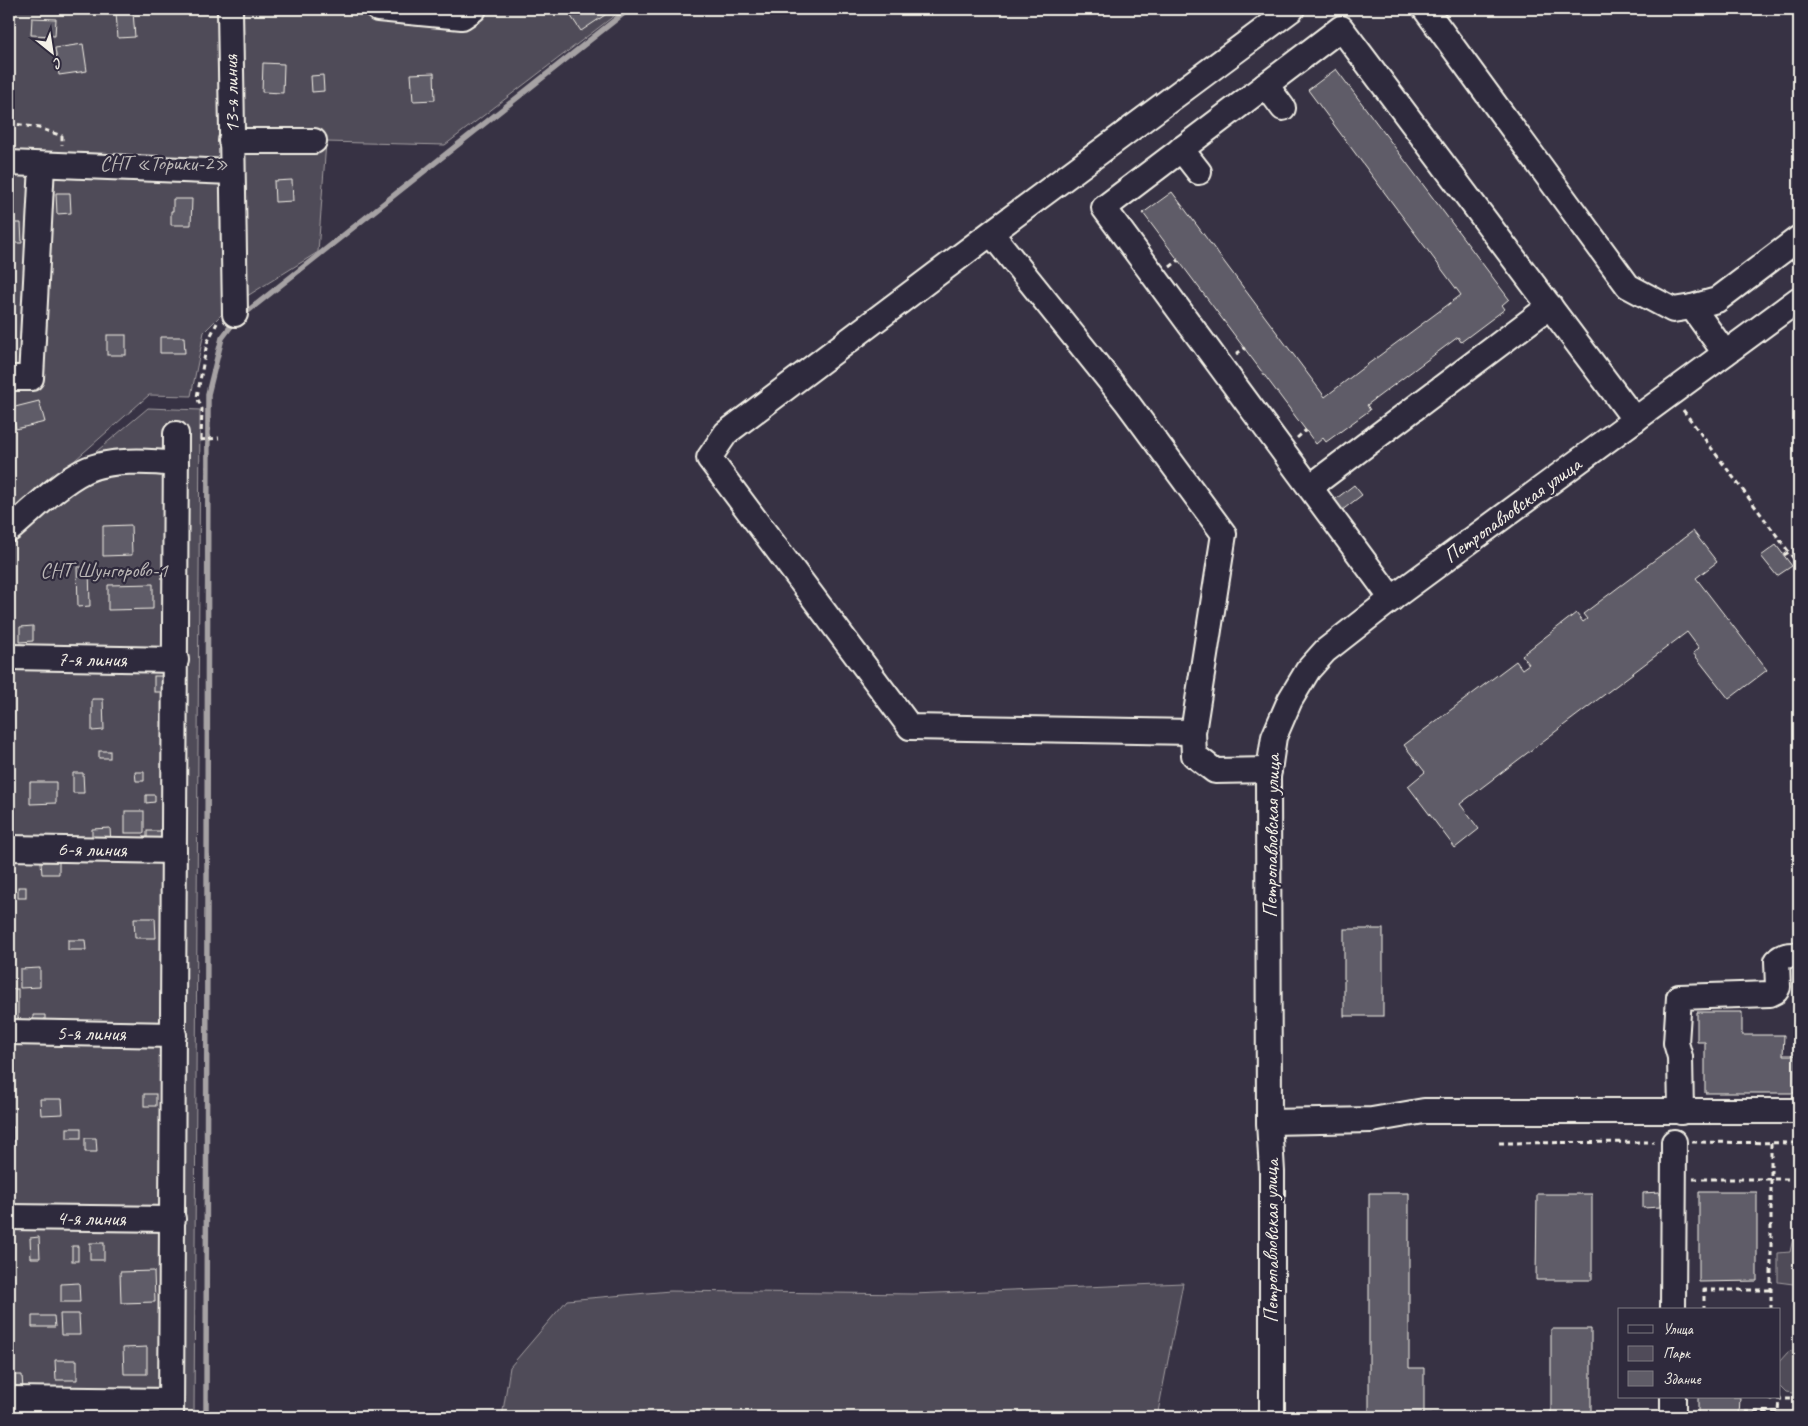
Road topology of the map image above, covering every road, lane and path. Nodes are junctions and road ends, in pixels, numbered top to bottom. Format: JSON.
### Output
{"nodes":[{"id":1,"x":230,"y":9,"type":"edge"},
{"id":2,"x":378,"y":9,"type":"edge"},
{"id":3,"x":474,"y":9,"type":"edge"},
{"id":4,"x":1292,"y":9,"type":"edge"},
{"id":5,"x":1425,"y":9,"type":"edge"},
{"id":6,"x":1266,"y":85,"type":"junction"},
{"id":7,"x":1283,"y":108,"type":"dead end"},
{"id":8,"x":9,"y":123,"type":"edge"},
{"id":9,"x":231,"y":141,"type":"junction"},
{"id":10,"x":314,"y":141,"type":"dead end"},
{"id":11,"x":1181,"y":149,"type":"junction"},
{"id":12,"x":9,"y":163,"type":"edge"},
{"id":13,"x":52,"y":165,"type":"junction"},
{"id":14,"x":232,"y":172,"type":"junction"},
{"id":15,"x":1199,"y":172,"type":"dead end"},
{"id":16,"x":991,"y":233,"type":"junction"},
{"id":17,"x":1799,"y":238,"type":"edge"},
{"id":18,"x":1799,"y":299,"type":"edge"},
{"id":19,"x":235,"y":306,"type":"joint"},
{"id":20,"x":1550,"y":306,"type":"junction"},
{"id":21,"x":1692,"y":307,"type":"junction"},
{"id":22,"x":1725,"y":353,"type":"junction"},
{"id":23,"x":20,"y":378,"type":"edge"},
{"id":24,"x":1683,"y":410,"type":"dead end"},
{"id":25,"x":1635,"y":420,"type":"junction"},
{"id":26,"x":176,"y":434,"type":"dead end"},
{"id":27,"x":219,"y":438,"type":"dead end"},
{"id":28,"x":176,"y":464,"type":"junction"},
{"id":29,"x":1310,"y":487,"type":"junction"},
{"id":30,"x":9,"y":530,"type":"edge"},
{"id":31,"x":1789,"y":552,"type":"junction"},
{"id":32,"x":1784,"y":556,"type":"dead end"},
{"id":33,"x":1799,"y":566,"type":"edge"},
{"id":34,"x":1392,"y":598,"type":"junction"},
{"id":35,"x":9,"y":657,"type":"edge"},
{"id":36,"x":176,"y":660,"type":"junction"},
{"id":37,"x":1193,"y":732,"type":"junction"},
{"id":38,"x":1269,"y":770,"type":"junction"},
{"id":39,"x":9,"y":848,"type":"edge"},
{"id":40,"x":174,"y":851,"type":"junction"},
{"id":41,"x":1799,"y":955,"type":"edge"},
{"id":42,"x":9,"y":1032,"type":"edge"},
{"id":43,"x":174,"y":1035,"type":"junction"},
{"id":44,"x":1799,"y":1111,"type":"edge"},
{"id":45,"x":1682,"y":1112,"type":"junction"},
{"id":46,"x":1269,"y":1122,"type":"junction"},
{"id":47,"x":1498,"y":1142,"type":"dead end"},
{"id":48,"x":1674,"y":1142,"type":"junction"},
{"id":49,"x":1771,"y":1142,"type":"junction"},
{"id":50,"x":1799,"y":1143,"type":"edge"},
{"id":51,"x":1690,"y":1179,"type":"dead end"},
{"id":52,"x":1771,"y":1179,"type":"junction"},
{"id":53,"x":1799,"y":1179,"type":"edge"},
{"id":54,"x":9,"y":1217,"type":"edge"},
{"id":55,"x":173,"y":1219,"type":"junction"},
{"id":56,"x":1771,"y":1290,"type":"junction"},
{"id":57,"x":1673,"y":1308,"type":"edge"},
{"id":58,"x":1704,"y":1308,"type":"edge"},
{"id":59,"x":1771,"y":1308,"type":"edge"},
{"id":60,"x":1673,"y":1398,"type":"edge"},
{"id":61,"x":1770,"y":1398,"type":"edge"},
{"id":62,"x":9,"y":1399,"type":"edge"},
{"id":63,"x":1799,"y":1399,"type":"edge"},
{"id":64,"x":1779,"y":1400,"type":"junction"},
{"id":65,"x":171,"y":1409,"type":"edge"},
{"id":66,"x":1745,"y":1412,"type":"dead end"},
{"id":67,"x":1272,"y":1417,"type":"edge"},
{"id":68,"x":1673,"y":1417,"type":"edge"}],
"edges":[{"from":1,"to":9,"type":"street","name":"13-я линия"},
{"from":2,"to":3,"type":"street"},
{"from":4,"to":16,"type":"street"},
{"from":5,"to":21,"type":"street"},
{"from":6,"to":7,"type":"street"},
{"from":6,"to":11,"type":"street"},
{"from":6,"to":20,"type":"street"},
{"from":8,"to":13,"type":"path"},
{"from":9,"to":10,"type":"street"},
{"from":9,"to":14,"type":"street","name":"13-я линия"},
{"from":11,"to":15,"type":"street"},
{"from":11,"to":29,"type":"street"},
{"from":12,"to":13,"type":"street"},
{"from":13,"to":14,"type":"street"},
{"from":13,"to":23,"type":"street"},
{"from":14,"to":19,"type":"street","name":"13-я линия"},
{"from":16,"to":37,"type":"street"},
{"from":16,"to":37,"type":"street"},
{"from":17,"to":21,"type":"street"},
{"from":18,"to":22,"type":"street","name":"Петропавловская улица"},
{"from":19,"to":27,"type":"path"},
{"from":20,"to":25,"type":"street"},
{"from":20,"to":29,"type":"street"},
{"from":21,"to":22,"type":"street"},
{"from":22,"to":25,"type":"street","name":"Петропавловская улица"},
{"from":24,"to":31,"type":"path"},
{"from":25,"to":34,"type":"street","name":"Петропавловская улица"},
{"from":26,"to":28,"type":"street"},
{"from":28,"to":30,"type":"street"},
{"from":28,"to":36,"type":"street"},
{"from":29,"to":34,"type":"street"},
{"from":31,"to":32,"type":"path"},
{"from":31,"to":33,"type":"path"},
{"from":34,"to":38,"type":"street","name":"Петропавловская улица"},
{"from":35,"to":36,"type":"street","name":"7-я линия"},
{"from":36,"to":40,"type":"street"},
{"from":37,"to":38,"type":"street"},
{"from":38,"to":46,"type":"street","name":"Петропавловская улица"},
{"from":39,"to":40,"type":"street","name":"6-я линия"},
{"from":40,"to":43,"type":"street"},
{"from":41,"to":45,"type":"street"},
{"from":42,"to":43,"type":"street","name":"5-я линия"},
{"from":43,"to":55,"type":"street"},
{"from":44,"to":45,"type":"street"},
{"from":45,"to":46,"type":"street"},
{"from":46,"to":67,"type":"street","name":"Петропавловская улица"},
{"from":47,"to":48,"type":"path"},
{"from":48,"to":49,"type":"path"},
{"from":48,"to":57,"type":"street"},
{"from":49,"to":50,"type":"path"},
{"from":49,"to":52,"type":"path"},
{"from":51,"to":52,"type":"path"},
{"from":52,"to":53,"type":"path"},
{"from":52,"to":56,"type":"path"},
{"from":54,"to":55,"type":"street","name":"4-я линия"},
{"from":55,"to":65,"type":"street"},
{"from":56,"to":58,"type":"path"},
{"from":56,"to":59,"type":"path"},
{"from":60,"to":68,"type":"street"},
{"from":61,"to":64,"type":"path"},
{"from":62,"to":65,"type":"street"},
{"from":63,"to":64,"type":"path"},
{"from":64,"to":66,"type":"path"}]}
